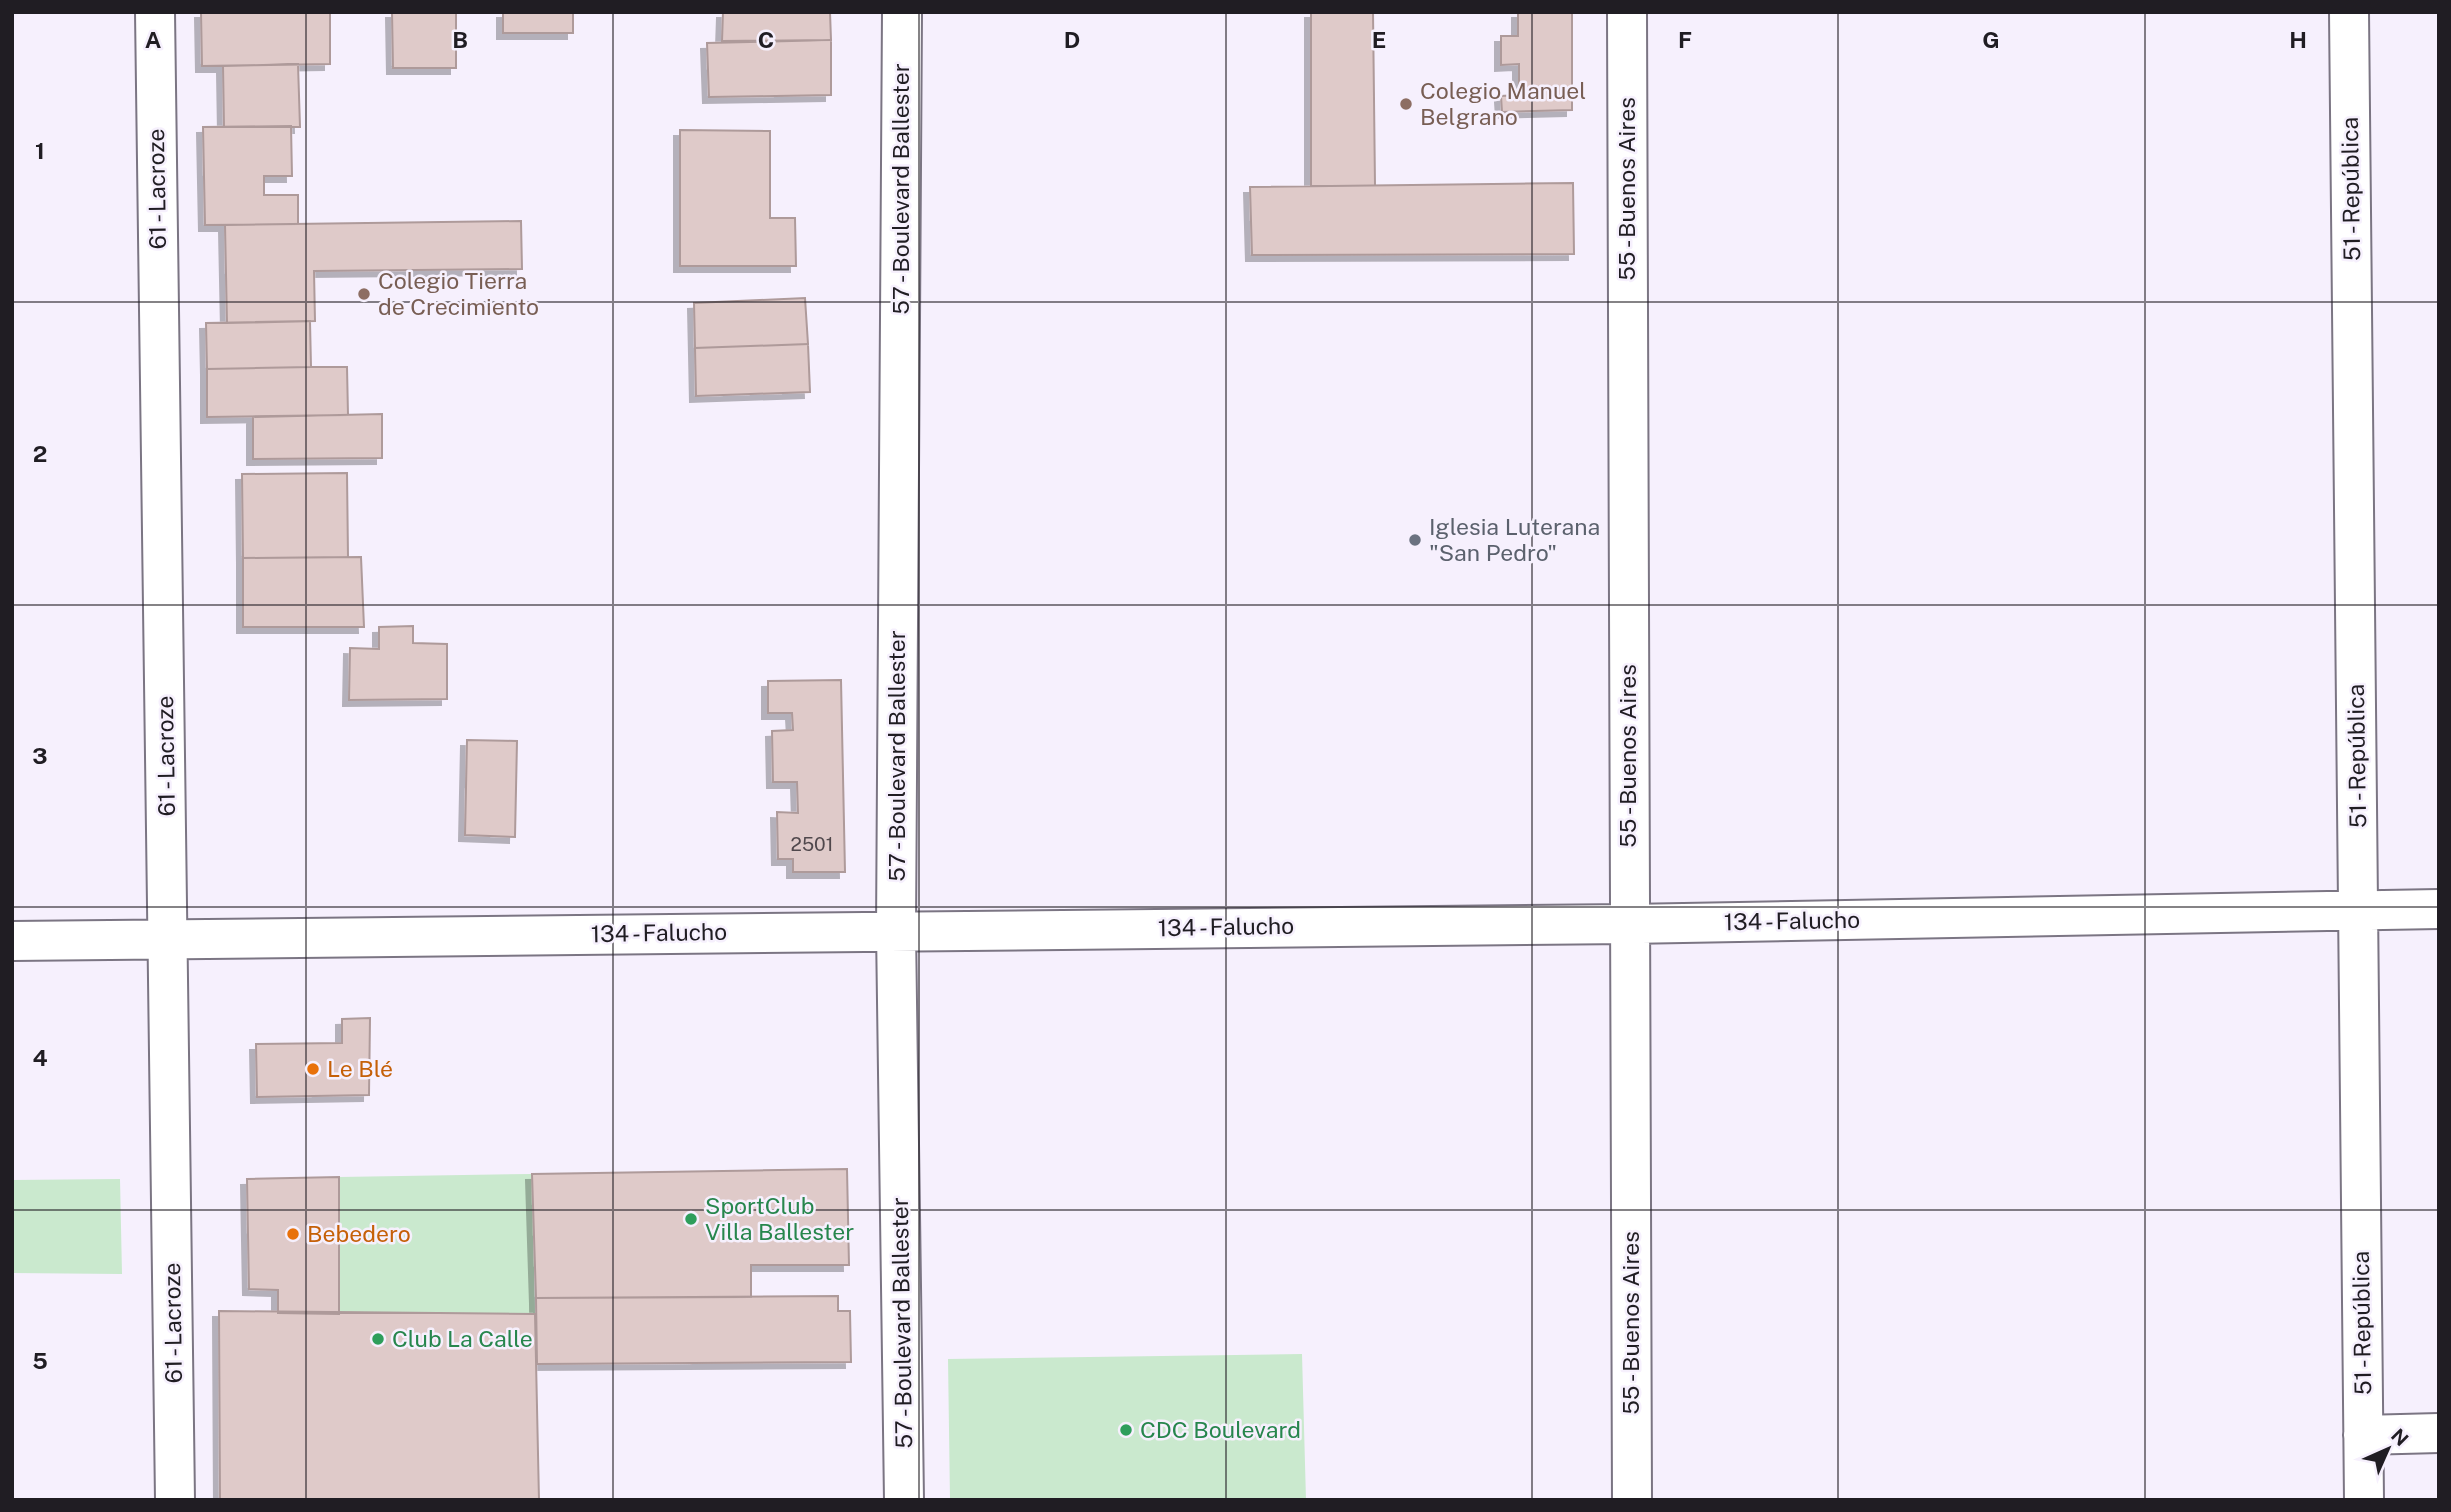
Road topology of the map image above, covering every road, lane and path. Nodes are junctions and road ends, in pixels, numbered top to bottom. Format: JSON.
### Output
{"nodes":[{"id":1,"x":155,"y":12,"type":"edge"},
{"id":2,"x":902,"y":12,"type":"edge"},
{"id":3,"x":1627,"y":12,"type":"edge"},
{"id":4,"x":2349,"y":12,"type":"edge"},
{"id":5,"x":2439,"y":909,"type":"edge"},
{"id":6,"x":2358,"y":911,"type":"junction"},
{"id":7,"x":1628,"y":924,"type":"junction"},
{"id":8,"x":896,"y":930,"type":"junction"},
{"id":9,"x":169,"y":938,"type":"junction"},
{"id":10,"x":12,"y":941,"type":"edge"},
{"id":11,"x":2439,"y":1433,"type":"edge"},
{"id":12,"x":2363,"y":1435,"type":"junction"},
{"id":13,"x":175,"y":1500,"type":"edge"},
{"id":14,"x":904,"y":1500,"type":"edge"},
{"id":15,"x":1632,"y":1500,"type":"edge"},
{"id":16,"x":2364,"y":1500,"type":"edge"}],
"edges":[{"from":1,"to":9,"type":"street","name":"61 - Lacroze"},
{"from":2,"to":8,"type":"street","name":"57 - Boulevard Ballester"},
{"from":3,"to":7,"type":"street","name":"55 - Buenos Aires"},
{"from":4,"to":6,"type":"street","name":"51 - República"},
{"from":5,"to":6,"type":"street","name":"134 - Falucho"},
{"from":6,"to":7,"type":"street","name":"134 - Falucho"},
{"from":6,"to":12,"type":"street","name":"51 - República"},
{"from":7,"to":8,"type":"street","name":"134 - Falucho"},
{"from":7,"to":15,"type":"street","name":"55 - Buenos Aires"},
{"from":8,"to":9,"type":"street","name":"134 - Falucho"},
{"from":8,"to":14,"type":"street","name":"57 - Boulevard Ballester"},
{"from":9,"to":10,"type":"street","name":"134 - Falucho"},
{"from":9,"to":13,"type":"street","name":"61 - Lacroze"},
{"from":11,"to":12,"type":"street"},
{"from":12,"to":16,"type":"street","name":"51 - República"}]}
